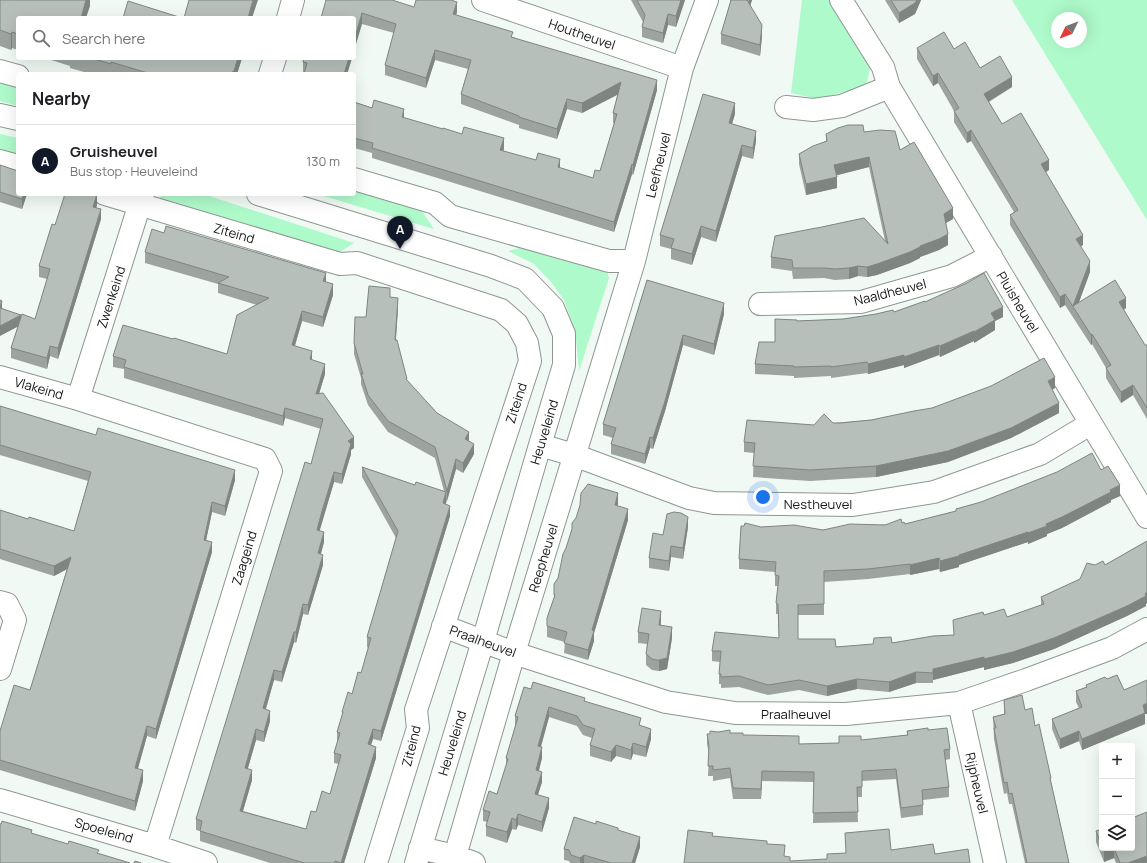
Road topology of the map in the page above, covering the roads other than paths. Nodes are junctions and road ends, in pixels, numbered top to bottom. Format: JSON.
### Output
{"nodes":[{"id":1,"x":293,"y":0,"type":"edge"},
{"id":2,"x":483,"y":0,"type":"edge"},
{"id":3,"x":707,"y":0,"type":"edge"},
{"id":4,"x":841,"y":0,"type":"edge"},
{"id":5,"x":289,"y":16,"type":"edge"},
{"id":6,"x":274,"y":60,"type":"edge"},
{"id":7,"x":682,"y":68,"type":"junction"},
{"id":8,"x":0,"y":70,"type":"edge"},
{"id":9,"x":271,"y":72,"type":"edge"},
{"id":10,"x":16,"y":75,"type":"edge"},
{"id":11,"x":889,"y":87,"type":"junction"},
{"id":12,"x":786,"y":107,"type":"dead end"},
{"id":13,"x":0,"y":115,"type":"edge"},
{"id":14,"x":16,"y":119,"type":"edge"},
{"id":15,"x":0,"y":160,"type":"edge"},
{"id":16,"x":16,"y":165,"type":"edge"},
{"id":17,"x":356,"y":180,"type":"edge"},
{"id":18,"x":117,"y":196,"type":"edge"},
{"id":19,"x":265,"y":196,"type":"edge"},
{"id":20,"x":142,"y":200,"type":"edge"},
{"id":21,"x":991,"y":256,"type":"junction"},
{"id":22,"x":634,"y":261,"type":"junction"},
{"id":23,"x":760,"y":304,"type":"dead end"},
{"id":24,"x":0,"y":377,"type":"edge"},
{"id":25,"x":78,"y":399,"type":"junction"},
{"id":26,"x":1090,"y":424,"type":"junction"},
{"id":27,"x":540,"y":445,"type":"junction"},
{"id":28,"x":574,"y":455,"type":"junction"},
{"id":29,"x":1147,"y":517,"type":"edge"},
{"id":30,"x":0,"y":602,"type":"edge"},
{"id":31,"x":443,"y":626,"type":"junction"},
{"id":32,"x":1147,"y":629,"type":"edge"},
{"id":33,"x":483,"y":641,"type":"junction"},
{"id":34,"x":514,"y":653,"type":"junction"},
{"id":35,"x":0,"y":669,"type":"edge"},
{"id":36,"x":959,"y":703,"type":"junction"},
{"id":37,"x":0,"y":800,"type":"edge"},
{"id":38,"x":155,"y":846,"type":"junction"},
{"id":39,"x":418,"y":856,"type":"edge"},
{"id":40,"x":460,"y":861,"type":"edge"},
{"id":41,"x":206,"y":863,"type":"edge"},
{"id":42,"x":376,"y":863,"type":"edge"},
{"id":43,"x":995,"y":863,"type":"edge"}],
"edges":[{"from":1,"to":5,"type":"street"},
{"from":2,"to":7,"type":"street","name":"Houtheuvel"},
{"from":3,"to":7,"type":"street","name":"Leefheuvel"},
{"from":4,"to":11,"type":"street","name":"Pluisheuvel"},
{"from":6,"to":9,"type":"street"},
{"from":7,"to":22,"type":"street","name":"Leefheuvel"},
{"from":8,"to":10,"type":"street"},
{"from":11,"to":12,"type":"street"},
{"from":11,"to":21,"type":"street","name":"Pluisheuvel"},
{"from":13,"to":14,"type":"street"},
{"from":15,"to":16,"type":"street"},
{"from":17,"to":22,"type":"street"},
{"from":18,"to":20,"type":"street","name":"Ziteind"},
{"from":19,"to":27,"type":"street","name":"Heuveleind"},
{"from":20,"to":25,"type":"street","name":"Zwenkeind"},
{"from":20,"to":31,"type":"street","name":"Ziteind"},
{"from":21,"to":23,"type":"street","name":"Naaldheuvel"},
{"from":21,"to":26,"type":"street","name":"Pluisheuvel"},
{"from":22,"to":28,"type":"street","name":"Reepheuvel"},
{"from":24,"to":25,"type":"street","name":"Vlakeind"},
{"from":25,"to":38,"type":"street","name":"Zaageind"},
{"from":26,"to":28,"type":"street","name":"Nestheuvel"},
{"from":26,"to":29,"type":"street","name":"Pluisheuvel"},
{"from":27,"to":28,"type":"street","name":"Nestheuvel"},
{"from":27,"to":33,"type":"street","name":"Heuveleind"},
{"from":28,"to":34,"type":"street","name":"Reepheuvel"},
{"from":30,"to":35,"type":"street"},
{"from":31,"to":33,"type":"street","name":"Praalheuvel"},
{"from":31,"to":42,"type":"street","name":"Ziteind"},
{"from":32,"to":36,"type":"street","name":"Praalheuvel"},
{"from":33,"to":34,"type":"street","name":"Praalheuvel"},
{"from":33,"to":39,"type":"street","name":"Heuveleind"},
{"from":34,"to":36,"type":"street","name":"Praalheuvel"},
{"from":34,"to":40,"type":"street","name":"Reepheuvel"},
{"from":36,"to":43,"type":"street","name":"Rijpheuvel"},
{"from":37,"to":38,"type":"street","name":"Spoeleind"},
{"from":38,"to":41,"type":"street","name":"Spoeleind"},
{"from":39,"to":40,"type":"street"}]}
